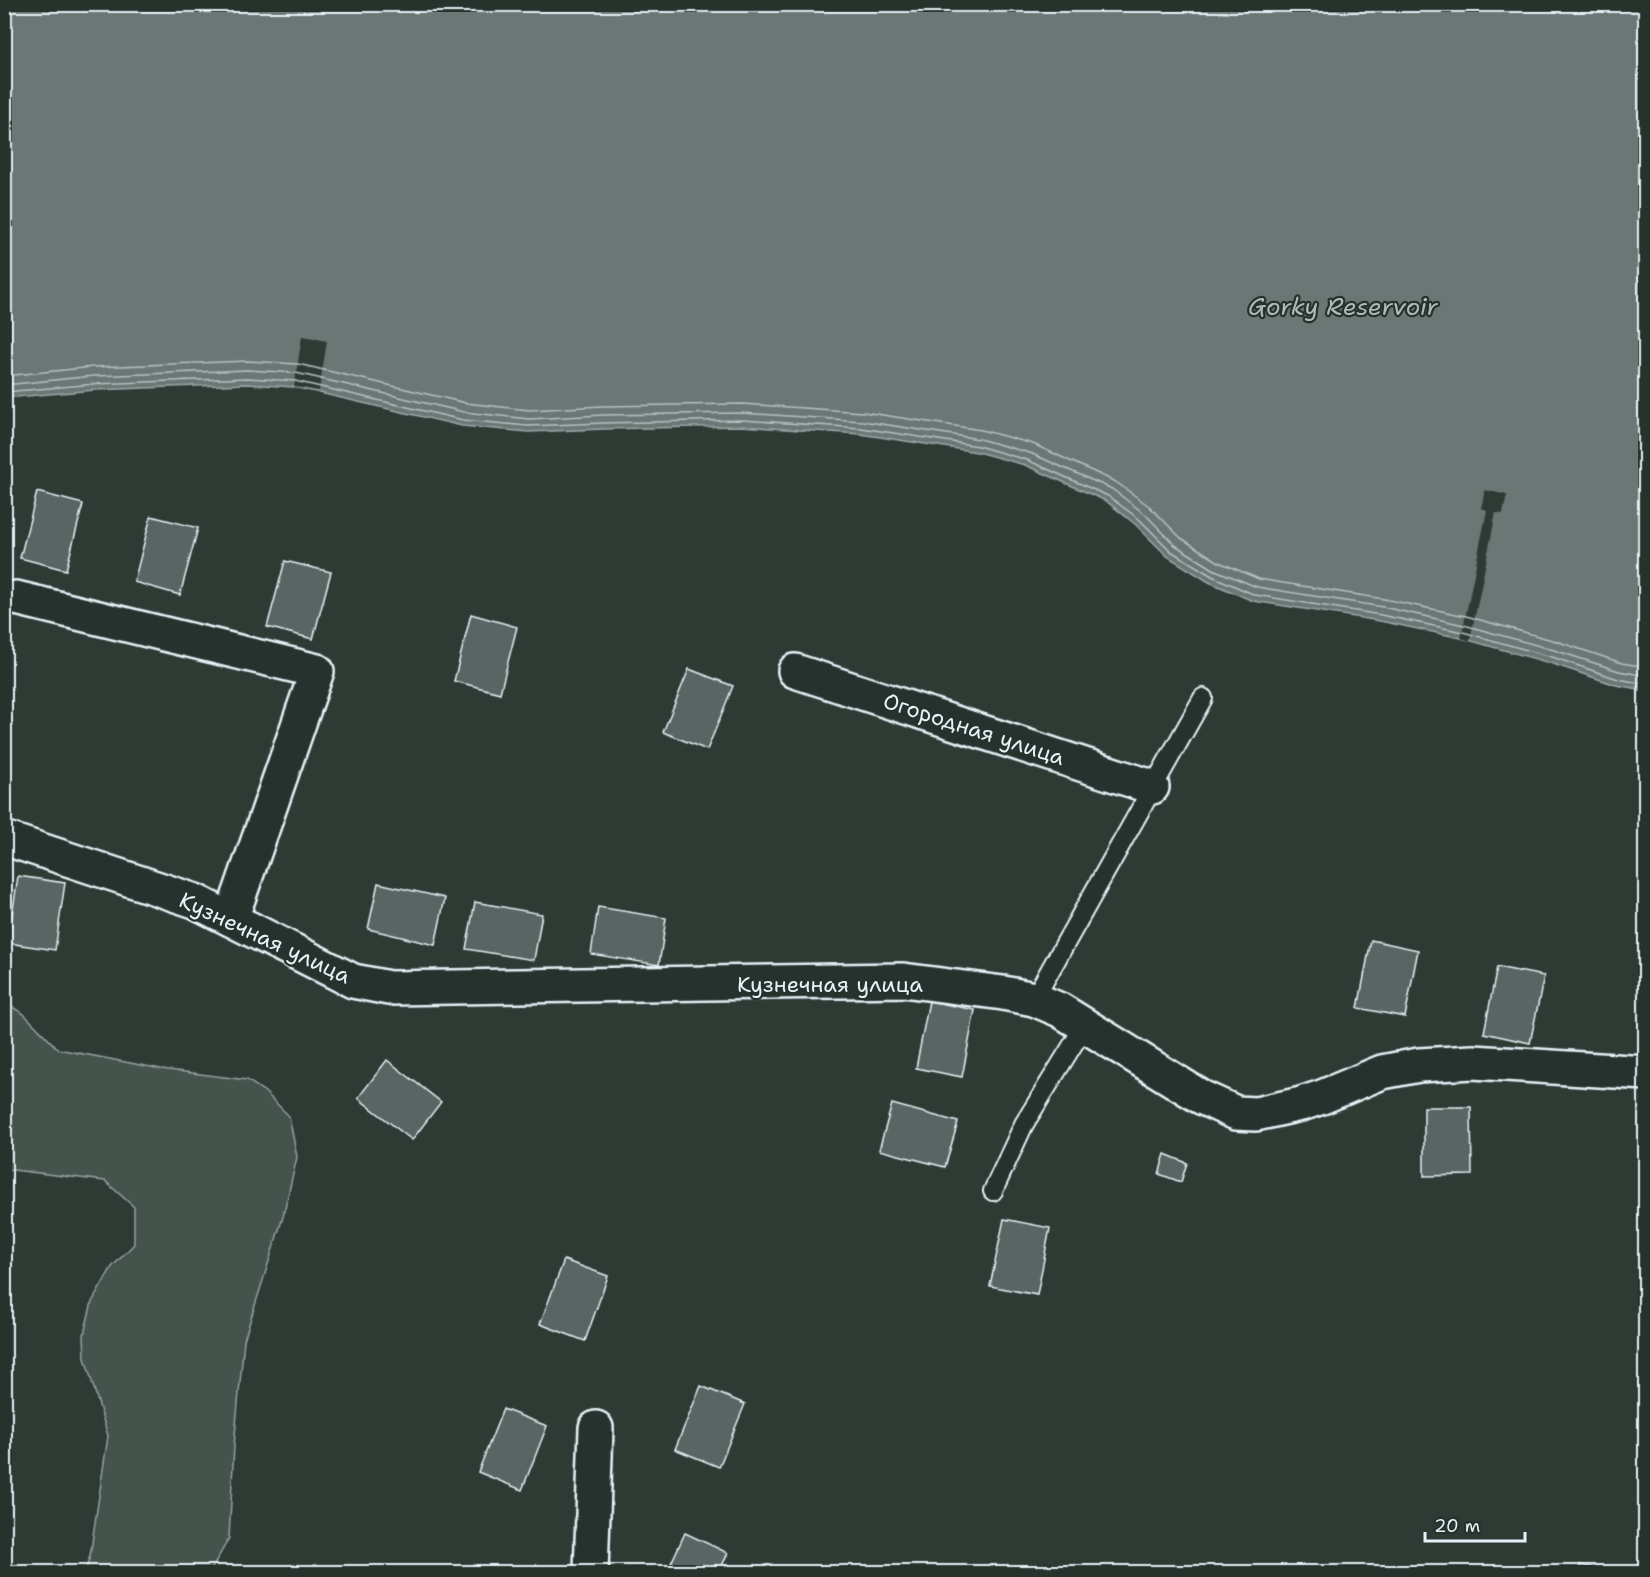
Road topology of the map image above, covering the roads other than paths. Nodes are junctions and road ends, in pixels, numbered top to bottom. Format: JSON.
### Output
{"nodes":[{"id":1,"x":16,"y":598,"type":"dead end"},
{"id":2,"x":795,"y":671,"type":"dead end"},
{"id":3,"x":1203,"y":698,"type":"dead end"},
{"id":4,"x":1152,"y":787,"type":"junction"},
{"id":5,"x":4,"y":838,"type":"edge"},
{"id":6,"x":231,"y":919,"type":"junction"},
{"id":7,"x":1034,"y":999,"type":"junction"},
{"id":8,"x":1085,"y":1025,"type":"junction"},
{"id":9,"x":1646,"y":1073,"type":"edge"},
{"id":10,"x":993,"y":1191,"type":"dead end"},
{"id":11,"x":596,"y":1428,"type":"dead end"},
{"id":12,"x":591,"y":1572,"type":"edge"}],
"edges":[{"from":1,"to":6,"type":"street"},
{"from":2,"to":4,"type":"street","name":"Огородная улица"},
{"from":3,"to":4,"type":"lane"},
{"from":4,"to":7,"type":"lane"},
{"from":5,"to":6,"type":"street","name":"Кузнечная улица"},
{"from":6,"to":7,"type":"street","name":"Кузнечная улица"},
{"from":7,"to":8,"type":"street","name":"Кузнечная улица"},
{"from":8,"to":9,"type":"street","name":"Кузнечная улица"},
{"from":8,"to":10,"type":"lane"},
{"from":11,"to":12,"type":"street"}]}
